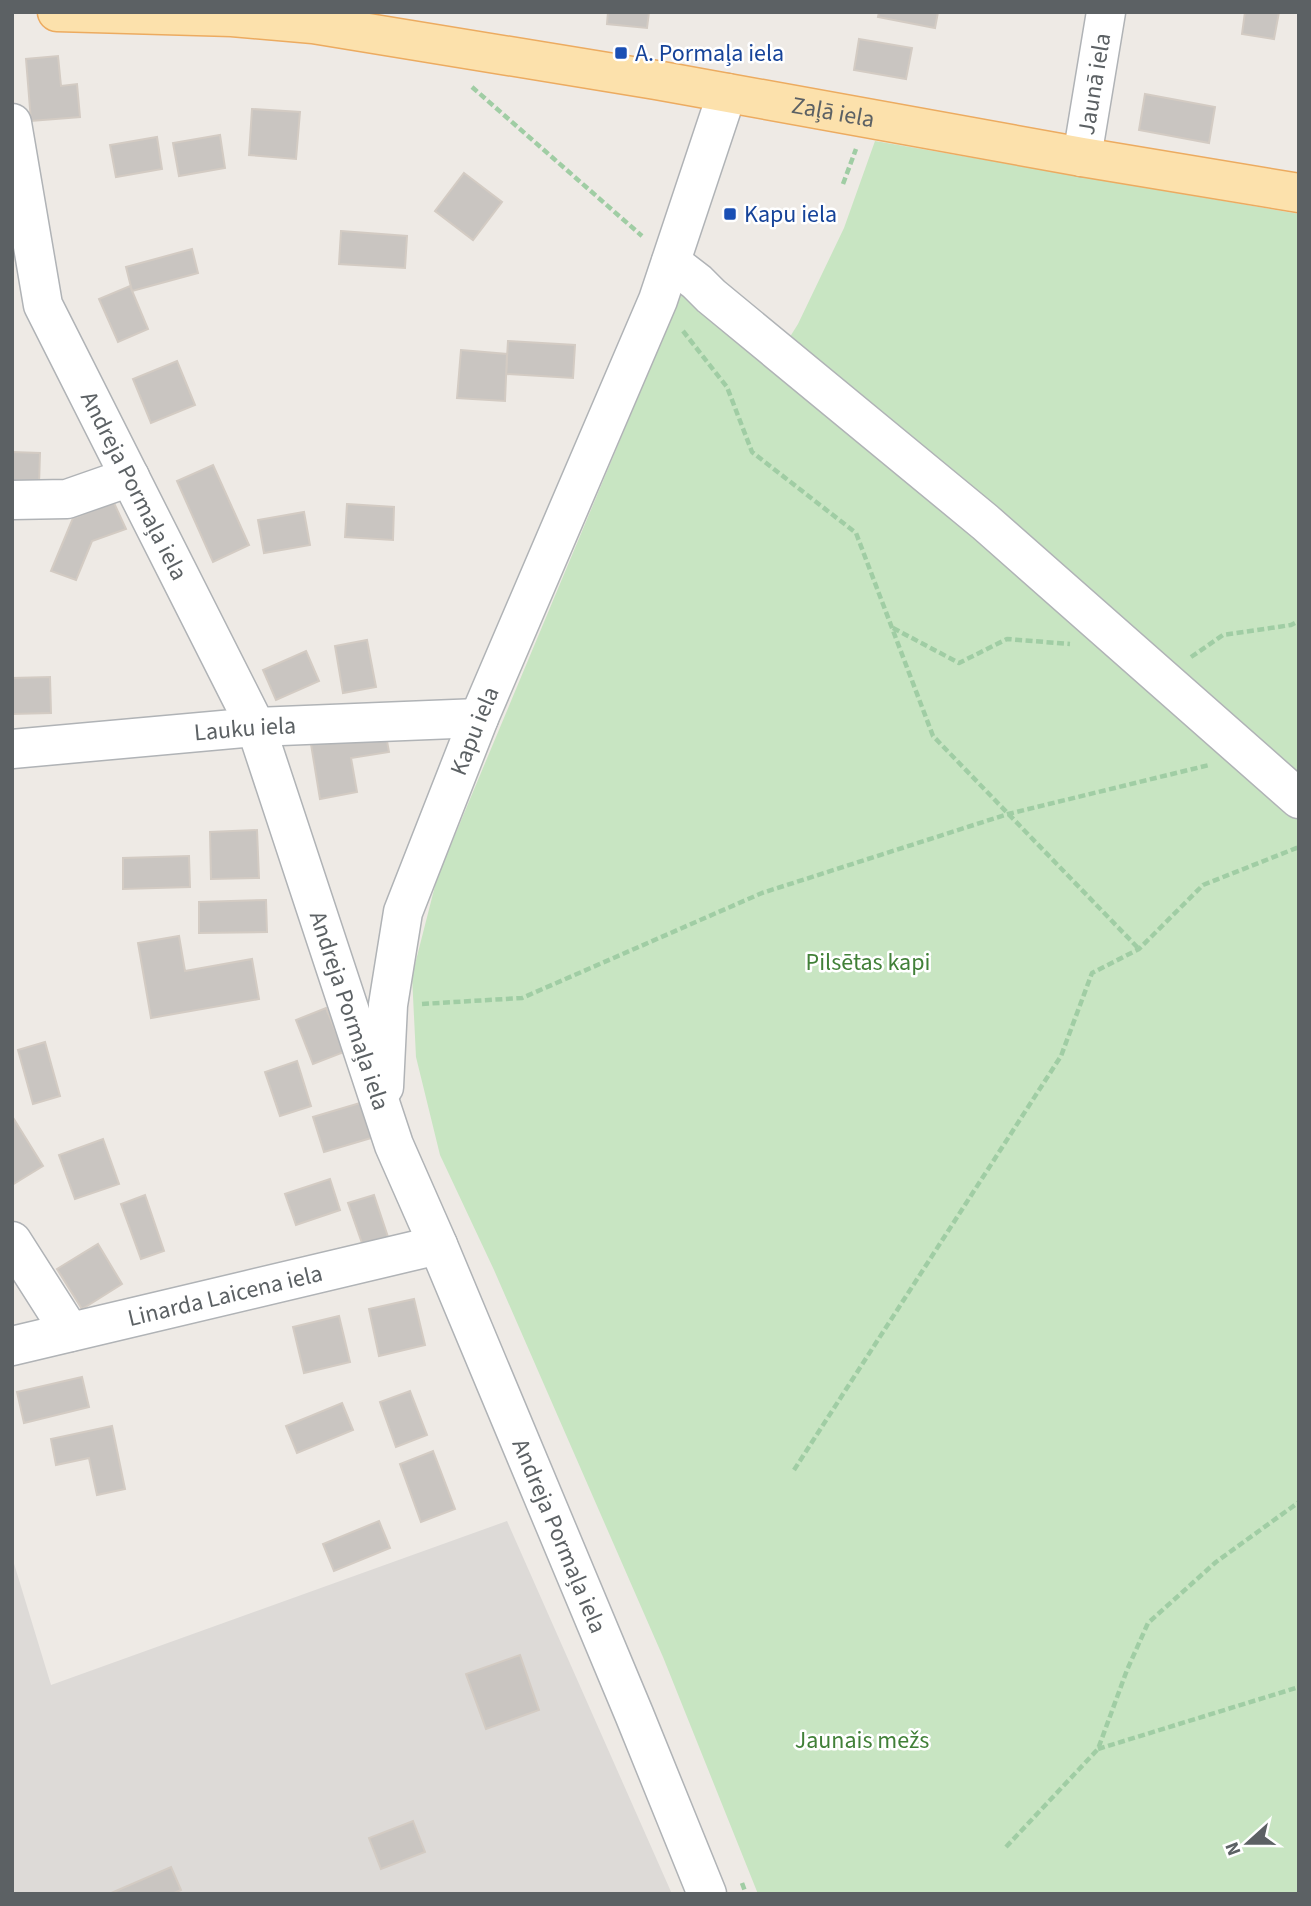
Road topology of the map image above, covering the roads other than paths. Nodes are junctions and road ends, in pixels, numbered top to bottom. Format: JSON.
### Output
{"nodes":[{"id":1,"x":57,"y":12,"type":"edge"},
{"id":2,"x":1105,"y":12,"type":"edge"},
{"id":3,"x":390,"y":25,"type":"edge"},
{"id":4,"x":727,"y":93,"type":"junction"},
{"id":5,"x":12,"y":123,"type":"edge"},
{"id":6,"x":1082,"y":157,"type":"junction"},
{"id":7,"x":1299,"y":193,"type":"edge"},
{"id":8,"x":671,"y":262,"type":"junction"},
{"id":9,"x":130,"y":477,"type":"junction"},
{"id":10,"x":12,"y":500,"type":"edge"},
{"id":11,"x":478,"y":719,"type":"junction"},
{"id":12,"x":256,"y":727,"type":"junction"},
{"id":13,"x":12,"y":749,"type":"edge"},
{"id":14,"x":1299,"y":799,"type":"edge"},
{"id":15,"x":383,"y":1110,"type":"junction"},
{"id":16,"x":12,"y":1241,"type":"edge"},
{"id":17,"x":438,"y":1245,"type":"junction"},
{"id":18,"x":70,"y":1332,"type":"junction"},
{"id":19,"x":12,"y":1346,"type":"edge"},
{"id":20,"x":707,"y":1894,"type":"edge"}],
"edges":[{"from":1,"to":3,"type":"main road","name":"Zaļā iela"},
{"from":2,"to":6,"type":"street","name":"Jaunā iela"},
{"from":3,"to":4,"type":"main road","name":"Zaļā iela"},
{"from":4,"to":6,"type":"main road","name":"Zaļā iela"},
{"from":4,"to":8,"type":"street","name":"Kapu iela"},
{"from":5,"to":9,"type":"street","name":"Andreja Pormaļa iela"},
{"from":6,"to":7,"type":"main road","name":"Zaļā iela"},
{"from":8,"to":11,"type":"street","name":"Kapu iela"},
{"from":8,"to":14,"type":"street"},
{"from":9,"to":10,"type":"street"},
{"from":9,"to":12,"type":"street","name":"Andreja Pormaļa iela"},
{"from":11,"to":12,"type":"street","name":"Lauku iela"},
{"from":11,"to":15,"type":"street","name":"Kapu iela"},
{"from":12,"to":13,"type":"street","name":"Lauku iela"},
{"from":12,"to":15,"type":"street","name":"Andreja Pormaļa iela"},
{"from":15,"to":17,"type":"street","name":"Andreja Pormaļa iela"},
{"from":16,"to":18,"type":"street"},
{"from":17,"to":18,"type":"street","name":"Linarda Laicena iela"},
{"from":17,"to":20,"type":"street","name":"Andreja Pormaļa iela"},
{"from":18,"to":19,"type":"street","name":"Linarda Laicena iela"}]}
